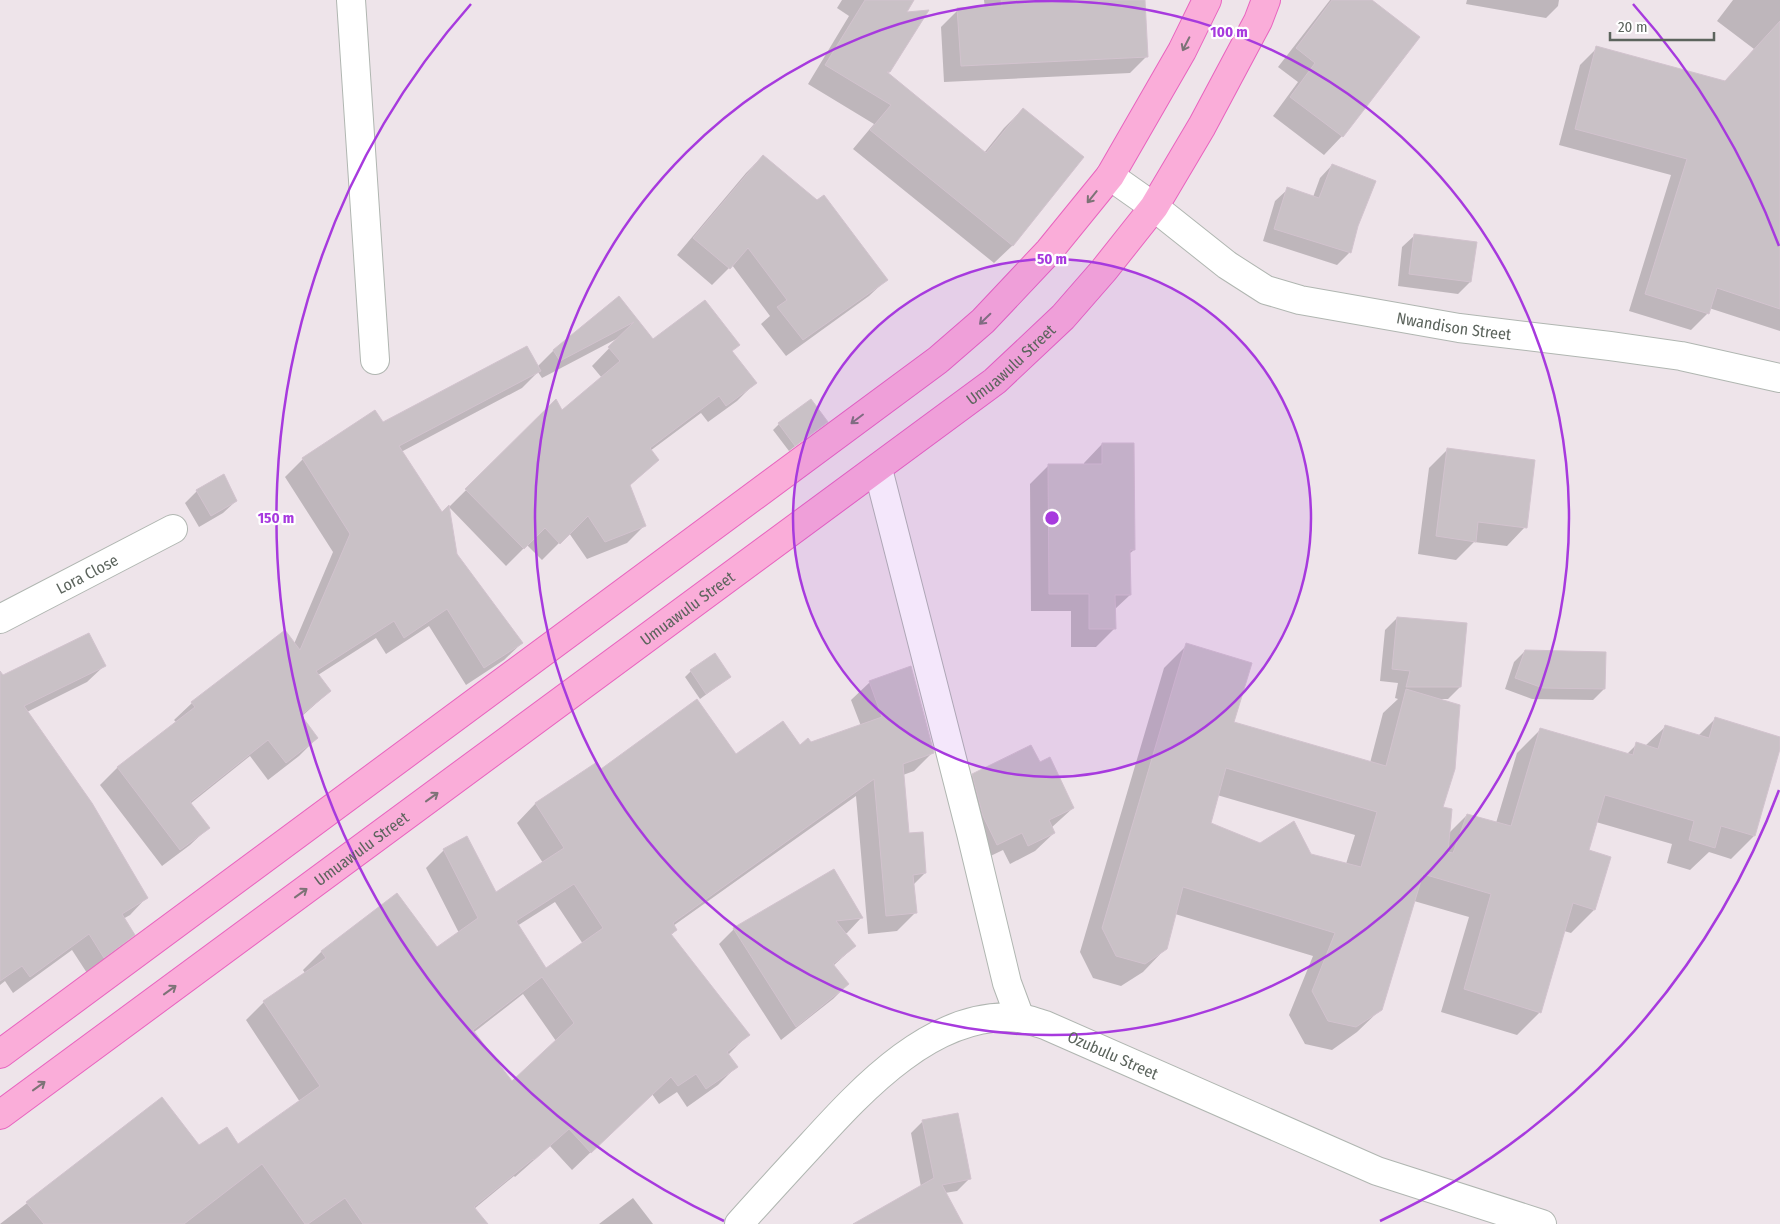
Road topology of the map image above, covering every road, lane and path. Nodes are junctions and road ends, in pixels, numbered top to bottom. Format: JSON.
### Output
{"nodes":[{"id":1,"x":351,"y":0,"type":"edge"},
{"id":2,"x":1207,"y":0,"type":"edge"},
{"id":3,"x":1266,"y":0,"type":"edge"},
{"id":4,"x":1110,"y":176,"type":"junction"},
{"id":5,"x":1154,"y":208,"type":"junction"},
{"id":6,"x":375,"y":360,"type":"dead end"},
{"id":7,"x":1780,"y":378,"type":"edge"},
{"id":8,"x":878,"y":469,"type":"junction"},
{"id":9,"x":172,"y":529,"type":"dead end"},
{"id":10,"x":0,"y":619,"type":"edge"},
{"id":11,"x":1020,"y":1018,"type":"junction"},
{"id":12,"x":0,"y":1054,"type":"edge"},
{"id":13,"x":0,"y":1115,"type":"edge"},
{"id":14,"x":739,"y":1224,"type":"edge"},
{"id":15,"x":1542,"y":1224,"type":"edge"}],
"edges":[{"from":1,"to":6,"type":"street"},
{"from":2,"to":4,"type":"main road","one_way":true},
{"from":3,"to":5,"type":"main road","name":"Umuawulu Street"},
{"from":4,"to":5,"type":"street","name":"Nwandison Street"},
{"from":4,"to":12,"type":"main road","one_way":true},
{"from":5,"to":7,"type":"street","name":"Nwandison Street"},
{"from":5,"to":8,"type":"main road","name":"Umuawulu Street"},
{"from":8,"to":11,"type":"street"},
{"from":13,"to":8,"type":"main road","name":"Umuawulu Street","one_way":true},
{"from":9,"to":10,"type":"street","name":"Lora Close"},
{"from":11,"to":14,"type":"street","name":"Ozubulu Street"},
{"from":11,"to":15,"type":"street","name":"Ozubulu Street"}]}
